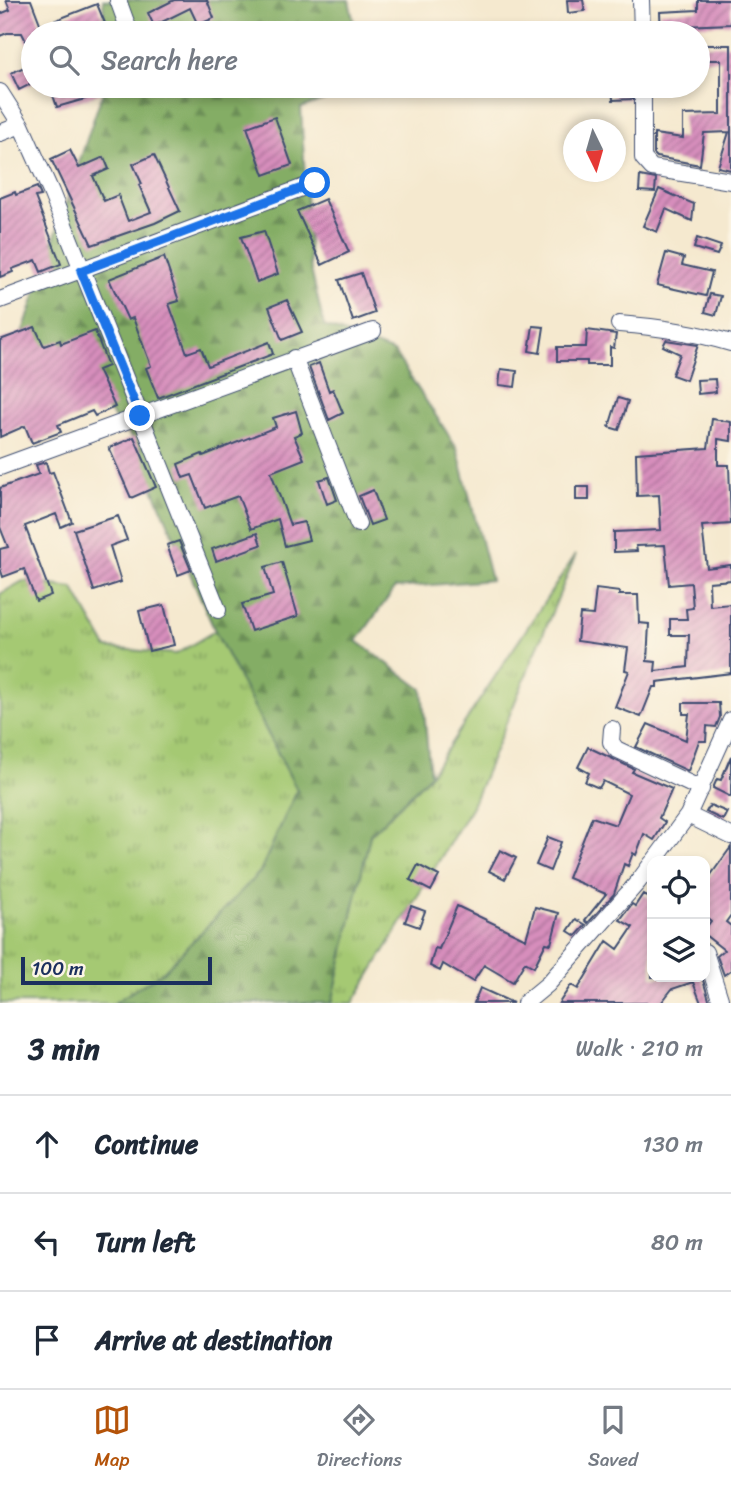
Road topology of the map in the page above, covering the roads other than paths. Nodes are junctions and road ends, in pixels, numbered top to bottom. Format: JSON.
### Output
{"nodes":[{"id":1,"x":118,"y":0,"type":"edge"},
{"id":2,"x":641,"y":0,"type":"edge"},
{"id":3,"x":126,"y":21,"type":"edge"},
{"id":4,"x":642,"y":21,"type":"edge"},
{"id":5,"x":0,"y":92,"type":"edge"},
{"id":6,"x":643,"y":98,"type":"edge"},
{"id":7,"x":21,"y":125,"type":"junction"},
{"id":8,"x":0,"y":133,"type":"edge"},
{"id":9,"x":731,"y":181,"type":"edge"},
{"id":10,"x":315,"y":183,"type":"dead end"},
{"id":11,"x":81,"y":271,"type":"junction"},
{"id":12,"x":0,"y":300,"type":"edge"},
{"id":13,"x":619,"y":324,"type":"dead end"},
{"id":14,"x":373,"y":331,"type":"dead end"},
{"id":15,"x":731,"y":343,"type":"edge"},
{"id":16,"x":294,"y":358,"type":"junction"},
{"id":17,"x":140,"y":416,"type":"junction"},
{"id":18,"x":0,"y":467,"type":"edge"},
{"id":19,"x":358,"y":524,"type":"dead end"},
{"id":20,"x":218,"y":610,"type":"dead end"},
{"id":21,"x":731,"y":720,"type":"edge"},
{"id":22,"x":612,"y":729,"type":"dead end"},
{"id":23,"x":701,"y":789,"type":"junction"},
{"id":24,"x":688,"y":815,"type":"junction"},
{"id":25,"x":731,"y":836,"type":"edge"},
{"id":26,"x":657,"y":856,"type":"edge"},
{"id":27,"x":647,"y":870,"type":"edge"},
{"id":28,"x":638,"y":882,"type":"junction"},
{"id":29,"x":647,"y":888,"type":"edge"},
{"id":30,"x":710,"y":968,"type":"edge"},
{"id":31,"x":720,"y":999,"type":"dead end"},
{"id":32,"x":526,"y":1003,"type":"edge"}],
"edges":[{"from":1,"to":3,"type":"street"},
{"from":2,"to":4,"type":"street"},
{"from":5,"to":7,"type":"street"},
{"from":6,"to":9,"type":"street"},
{"from":7,"to":8,"type":"street"},
{"from":7,"to":11,"type":"street"},
{"from":10,"to":11,"type":"street"},
{"from":11,"to":12,"type":"street"},
{"from":11,"to":17,"type":"street"},
{"from":13,"to":15,"type":"street"},
{"from":14,"to":16,"type":"street"},
{"from":16,"to":17,"type":"street"},
{"from":16,"to":19,"type":"street"},
{"from":17,"to":18,"type":"street"},
{"from":17,"to":20,"type":"street"},
{"from":21,"to":23,"type":"street"},
{"from":22,"to":23,"type":"street"},
{"from":23,"to":24,"type":"street"},
{"from":24,"to":25,"type":"street"},
{"from":24,"to":26,"type":"street"},
{"from":27,"to":28,"type":"street"},
{"from":28,"to":29,"type":"street"},
{"from":28,"to":32,"type":"street"},
{"from":30,"to":31,"type":"street"}]}
